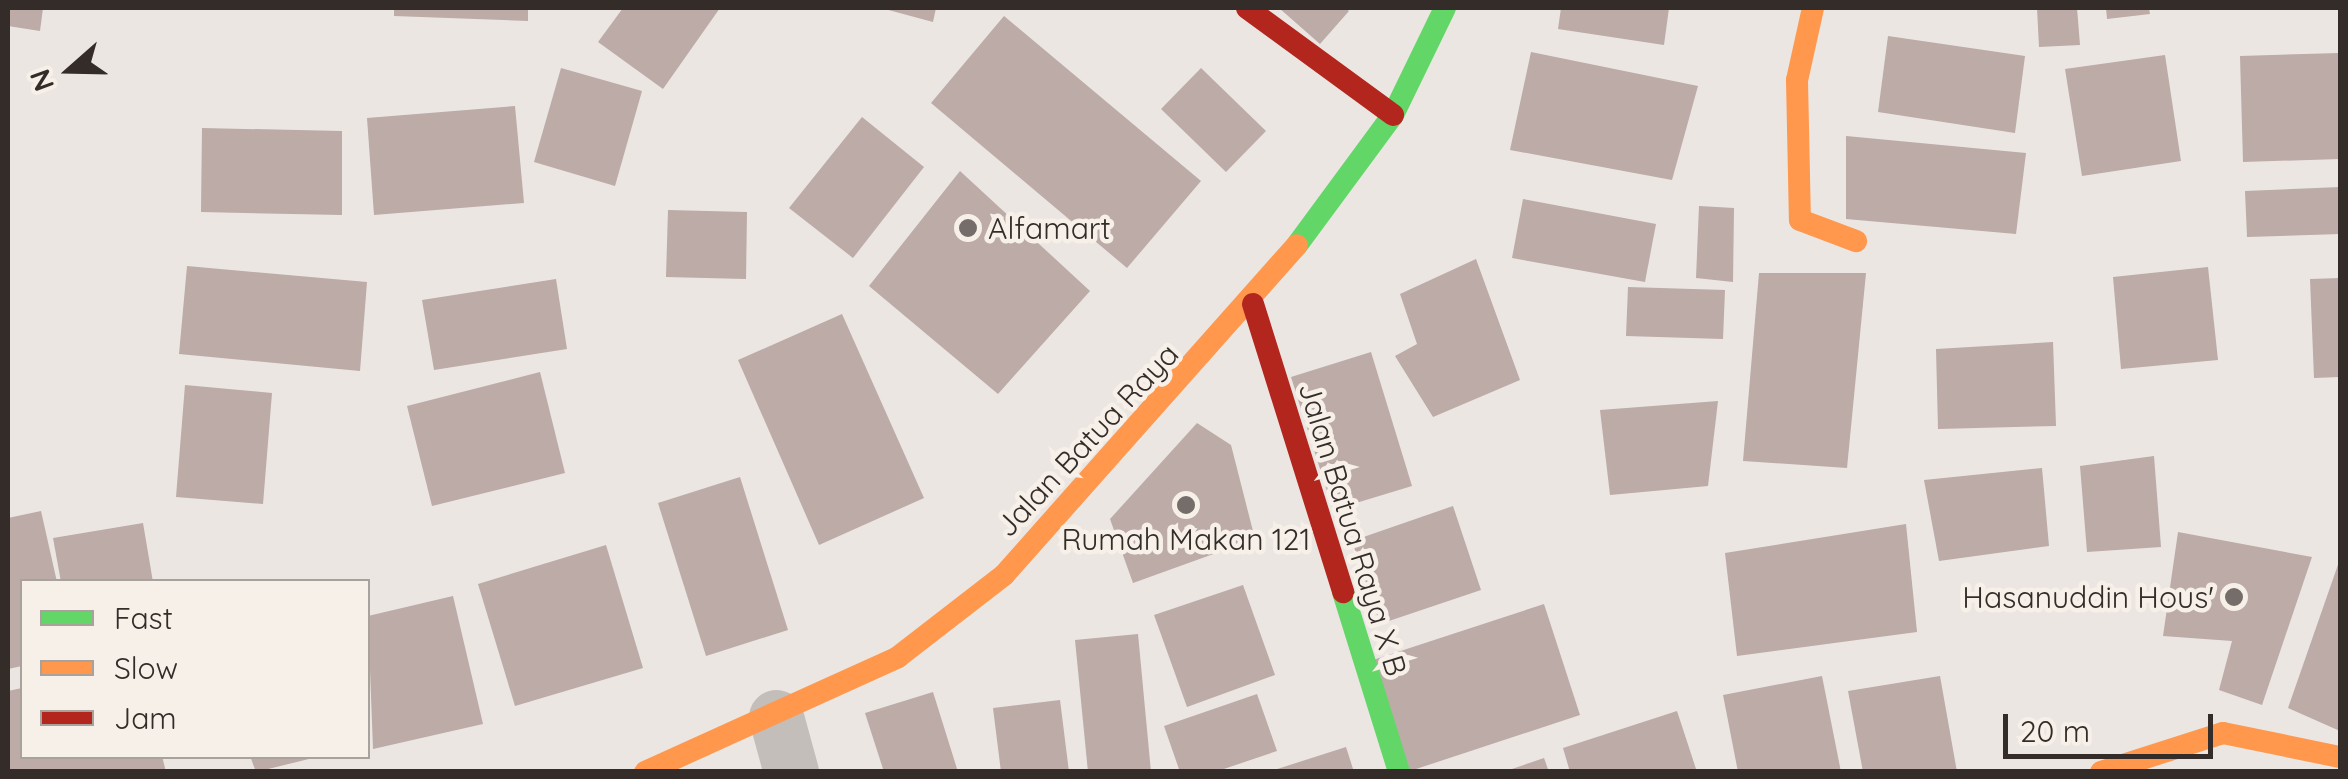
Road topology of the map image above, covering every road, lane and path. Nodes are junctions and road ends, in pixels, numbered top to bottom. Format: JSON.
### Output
{"nodes":[{"id":1,"x":1248,"y":8,"type":"edge"},
{"id":2,"x":1445,"y":8,"type":"edge"},
{"id":3,"x":1813,"y":8,"type":"edge"},
{"id":4,"x":1392,"y":115,"type":"junction"},
{"id":5,"x":1856,"y":241,"type":"dead end"},
{"id":6,"x":1253,"y":304,"type":"junction"},
{"id":7,"x":776,"y":717,"type":"junction"},
{"id":8,"x":2340,"y":758,"type":"edge"},
{"id":9,"x":644,"y":772,"type":"edge"},
{"id":10,"x":790,"y":772,"type":"edge"},
{"id":11,"x":1399,"y":772,"type":"edge"},
{"id":12,"x":2101,"y":772,"type":"edge"}],
"edges":[{"from":1,"to":4,"type":"street"},
{"from":2,"to":4,"type":"street","name":"Jalan Batua Raya"},
{"from":3,"to":5,"type":"street"},
{"from":4,"to":6,"type":"street","name":"Jalan Batua Raya"},
{"from":6,"to":7,"type":"street","name":"Jalan Batua Raya"},
{"from":6,"to":11,"type":"street","name":"Jalan Batua Raya X B"},
{"from":7,"to":9,"type":"street","name":"Jalan Batua Raya"},
{"from":7,"to":10,"type":"street"},
{"from":8,"to":12,"type":"street"}]}
